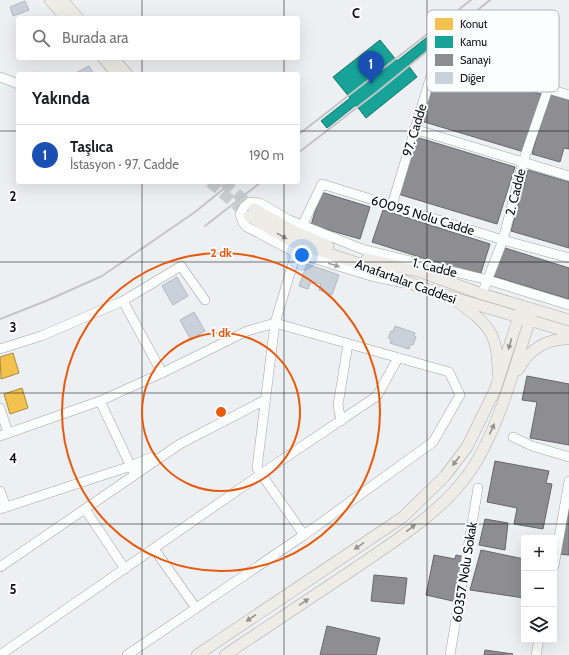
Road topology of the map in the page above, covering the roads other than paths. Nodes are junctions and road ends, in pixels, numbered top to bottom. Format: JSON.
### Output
{"nodes":[{"id":1,"x":50,"y":0,"type":"edge"},
{"id":2,"x":62,"y":0,"type":"edge"},
{"id":3,"x":64,"y":16,"type":"edge"},
{"id":4,"x":76,"y":16,"type":"edge"},
{"id":5,"x":105,"y":60,"type":"edge"},
{"id":6,"x":115,"y":60,"type":"edge"},
{"id":7,"x":115,"y":72,"type":"edge"},
{"id":8,"x":125,"y":72,"type":"edge"},
{"id":9,"x":0,"y":77,"type":"edge"},
{"id":10,"x":16,"y":83,"type":"edge"},
{"id":11,"x":427,"y":88,"type":"edge"},
{"id":12,"x":547,"y":92,"type":"edge"},
{"id":13,"x":558,"y":92,"type":"edge"},
{"id":14,"x":569,"y":95,"type":"edge"},
{"id":15,"x":414,"y":129,"type":"junction"},
{"id":16,"x":523,"y":162,"type":"junction"},
{"id":17,"x":569,"y":176,"type":"edge"},
{"id":18,"x":392,"y":204,"type":"junction"},
{"id":19,"x":302,"y":226,"type":"junction"},
{"id":20,"x":503,"y":240,"type":"junction"},
{"id":21,"x":296,"y":254,"type":"junction"},
{"id":22,"x":569,"y":258,"type":"edge"},
{"id":23,"x":488,"y":280,"type":"junction"},
{"id":24,"x":415,"y":285,"type":"junction"},
{"id":25,"x":482,"y":294,"type":"junction"},
{"id":26,"x":451,"y":297,"type":"junction"},
{"id":27,"x":205,"y":300,"type":"dead end"},
{"id":28,"x":123,"y":301,"type":"junction"},
{"id":29,"x":569,"y":305,"type":"edge"},
{"id":30,"x":522,"y":307,"type":"junction"},
{"id":31,"x":533,"y":310,"type":"junction"},
{"id":32,"x":518,"y":318,"type":"junction"},
{"id":33,"x":569,"y":320,"type":"edge"},
{"id":34,"x":529,"y":322,"type":"junction"},
{"id":35,"x":275,"y":323,"type":"junction"},
{"id":36,"x":569,"y":332,"type":"edge"},
{"id":37,"x":569,"y":339,"type":"edge"},
{"id":38,"x":348,"y":344,"type":"junction"},
{"id":39,"x":0,"y":349,"type":"edge"},
{"id":40,"x":398,"y":358,"type":"junction"},
{"id":41,"x":162,"y":373,"type":"junction"},
{"id":42,"x":498,"y":382,"type":"junction"},
{"id":43,"x":508,"y":388,"type":"junction"},
{"id":44,"x":265,"y":400,"type":"junction"},
{"id":45,"x":100,"y":401,"type":"junction"},
{"id":46,"x":0,"y":408,"type":"edge"},
{"id":47,"x":341,"y":421,"type":"junction"},
{"id":48,"x":4,"y":434,"type":"edge"},
{"id":49,"x":513,"y":437,"type":"dead end"},
{"id":50,"x":569,"y":456,"type":"edge"},
{"id":51,"x":133,"y":470,"type":"junction"},
{"id":52,"x":261,"y":474,"type":"junction"},
{"id":53,"x":569,"y":481,"type":"edge"},
{"id":54,"x":478,"y":488,"type":"dead end"},
{"id":55,"x":0,"y":492,"type":"edge"},
{"id":56,"x":3,"y":508,"type":"edge"},
{"id":57,"x":85,"y":509,"type":"junction"},
{"id":58,"x":304,"y":535,"type":"junction"},
{"id":59,"x":154,"y":549,"type":"junction"},
{"id":60,"x":557,"y":549,"type":"edge"},
{"id":61,"x":0,"y":567,"type":"edge"},
{"id":62,"x":125,"y":568,"type":"junction"},
{"id":63,"x":196,"y":608,"type":"junction"},
{"id":64,"x":538,"y":643,"type":"edge"},
{"id":65,"x":0,"y":655,"type":"edge"},
{"id":66,"x":127,"y":655,"type":"edge"},
{"id":67,"x":197,"y":655,"type":"edge"},
{"id":68,"x":225,"y":655,"type":"edge"},
{"id":69,"x":450,"y":655,"type":"edge"},
{"id":70,"x":536,"y":655,"type":"edge"}],
"edges":[{"from":1,"to":3,"type":"main road"},
{"from":2,"to":4,"type":"main road"},
{"from":5,"to":7,"type":"main road"},
{"from":6,"to":8,"type":"main road"},
{"from":9,"to":10,"type":"street"},
{"from":11,"to":15,"type":"street","name":"97. Cadde"},
{"from":12,"to":16,"type":"street","name":"2. Cadde"},
{"from":13,"to":14,"type":"street"},
{"from":15,"to":16,"type":"street"},
{"from":15,"to":18,"type":"street","name":"97. Cadde"},
{"from":16,"to":17,"type":"street"},
{"from":16,"to":20,"type":"street","name":"2. Cadde"},
{"from":18,"to":19,"type":"street","name":"60095 Nolu Cadde"},
{"from":18,"to":20,"type":"street","name":"60095 Nolu Cadde"},
{"from":19,"to":21,"type":"street","name":"1. Cadde"},
{"from":19,"to":23,"type":"street","name":"1. Cadde"},
{"from":20,"to":22,"type":"street","name":"60095 Nolu Cadde"},
{"from":20,"to":23,"type":"street","name":"2. Cadde"},
{"from":21,"to":24,"type":"street","one_way":true},
{"from":21,"to":35,"type":"street"},
{"from":23,"to":25,"type":"street","name":"2. Cadde"},
{"from":23,"to":29,"type":"street","name":"1. Cadde"},
{"from":25,"to":24,"type":"main road","name":"Anafartalar Caddesi","one_way":true},
{"from":24,"to":26,"type":"main road","name":"Anafartalar Caddesi"},
{"from":25,"to":30,"type":"main road","name":"Anafartalar Caddesi"},
{"from":26,"to":32,"type":"main road","name":"Anafartalar Caddesi"},
{"from":26,"to":42,"type":"main road"},
{"from":27,"to":28,"type":"street"},
{"from":28,"to":39,"type":"street"},
{"from":28,"to":41,"type":"street"},
{"from":30,"to":31,"type":"main road","name":"Anafartalar Caddesi"},
{"from":30,"to":32,"type":"main road"},
{"from":31,"to":33,"type":"main road","name":"Anafartalar Caddesi"},
{"from":31,"to":34,"type":"main road"},
{"from":32,"to":34,"type":"main road","name":"Anafartalar Caddesi"},
{"from":32,"to":42,"type":"main road","one_way":true},
{"from":34,"to":36,"type":"main road","name":"Anafartalar Caddesi"},
{"from":34,"to":43,"type":"main road"},
{"from":35,"to":38,"type":"street"},
{"from":35,"to":41,"type":"street"},
{"from":35,"to":44,"type":"street"},
{"from":37,"to":43,"type":"main road"},
{"from":38,"to":40,"type":"street"},
{"from":38,"to":47,"type":"street"},
{"from":40,"to":47,"type":"street"},
{"from":40,"to":58,"type":"street"},
{"from":41,"to":45,"type":"street"},
{"from":42,"to":67,"type":"main road","one_way":true},
{"from":68,"to":43,"type":"main road","one_way":true},
{"from":44,"to":51,"type":"street"},
{"from":44,"to":52,"type":"street"},
{"from":45,"to":48,"type":"street"},
{"from":45,"to":51,"type":"street"},
{"from":46,"to":48,"type":"street"},
{"from":47,"to":52,"type":"street"},
{"from":49,"to":50,"type":"street"},
{"from":51,"to":56,"type":"street"},
{"from":51,"to":57,"type":"street"},
{"from":52,"to":58,"type":"street"},
{"from":52,"to":59,"type":"street"},
{"from":53,"to":60,"type":"street"},
{"from":54,"to":69,"type":"street","name":"60357 Nolu Sokak"},
{"from":55,"to":56,"type":"street"},
{"from":57,"to":61,"type":"street"},
{"from":57,"to":62,"type":"street"},
{"from":58,"to":63,"type":"street"},
{"from":59,"to":62,"type":"street"},
{"from":59,"to":63,"type":"street"},
{"from":62,"to":65,"type":"street"},
{"from":63,"to":66,"type":"street"},
{"from":64,"to":70,"type":"street"}]}
